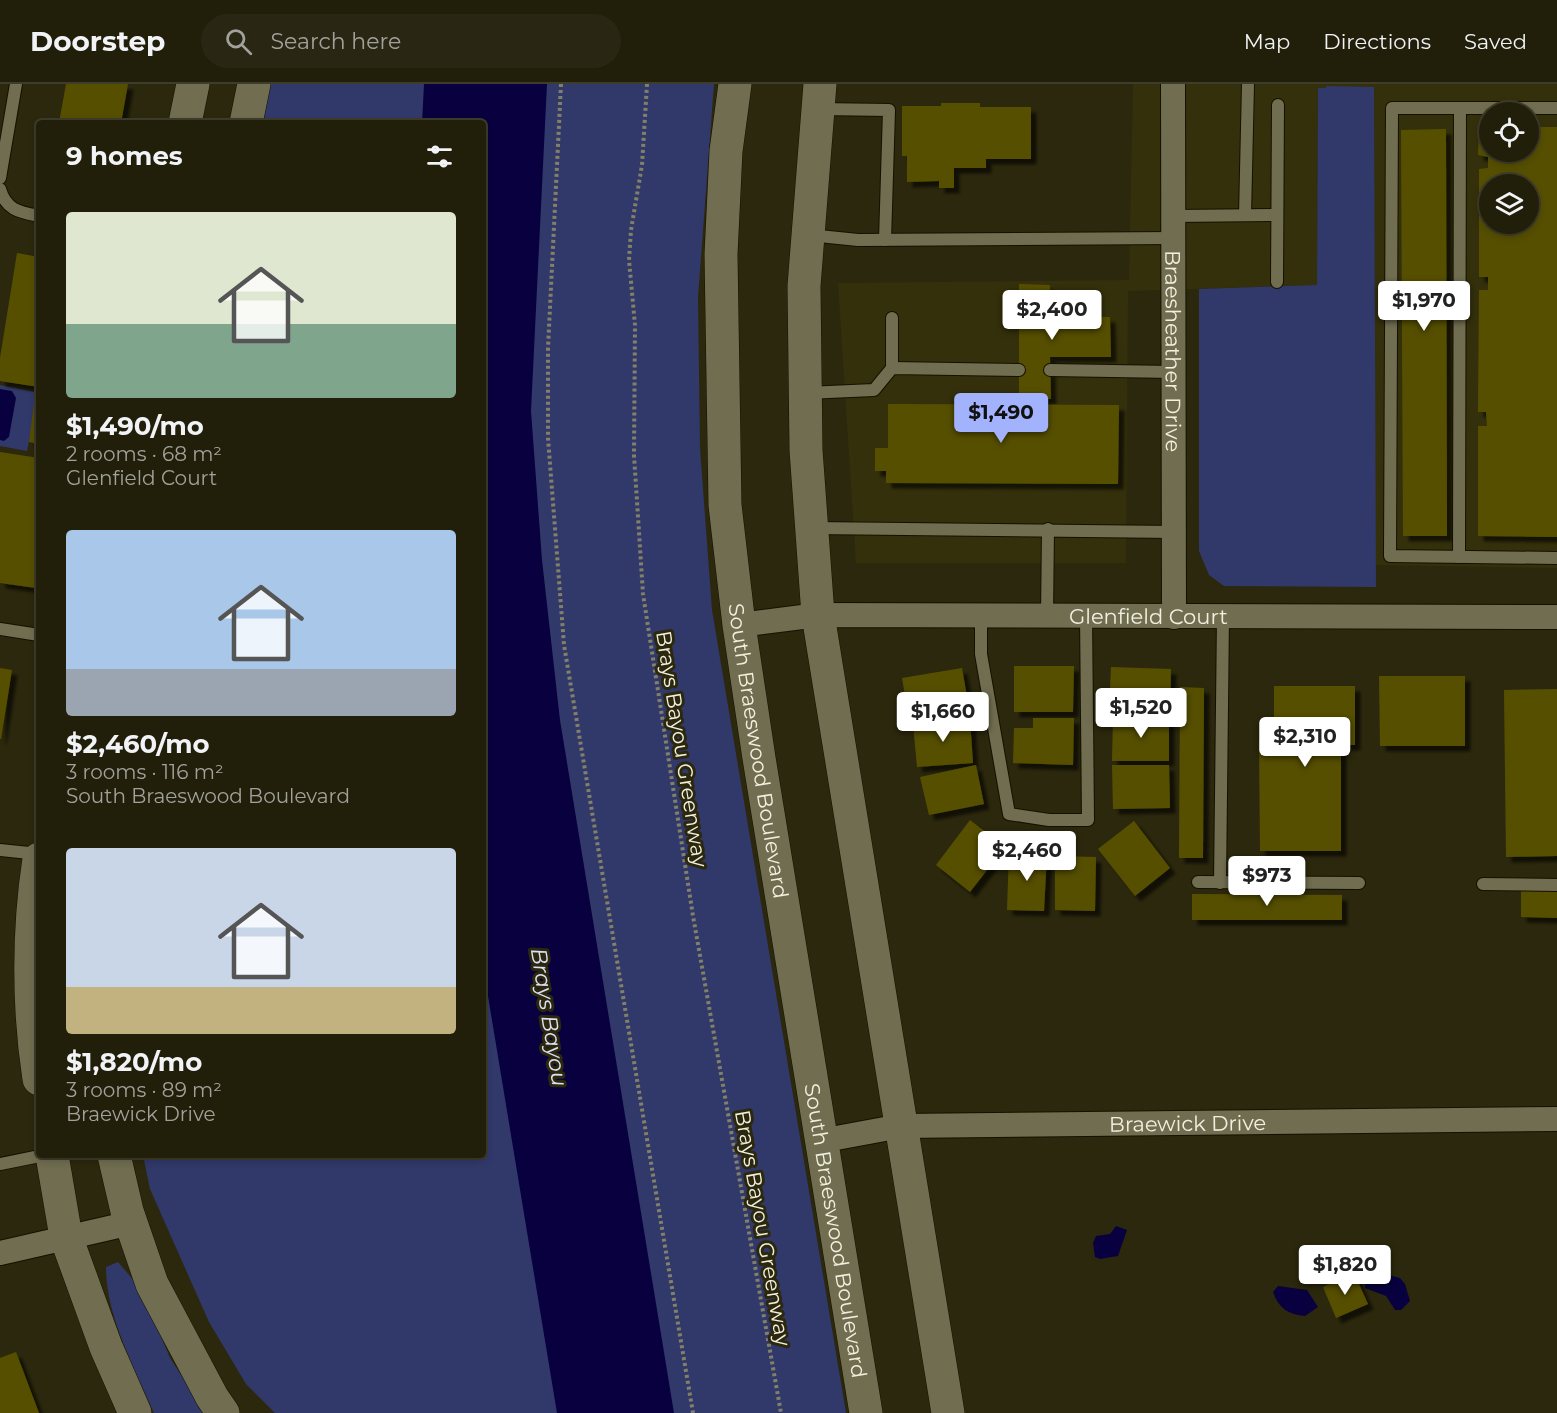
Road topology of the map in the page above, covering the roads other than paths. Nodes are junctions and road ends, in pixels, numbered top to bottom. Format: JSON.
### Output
{"nodes":[{"id":1,"x":16,"y":84,"type":"edge"},
{"id":2,"x":193,"y":84,"type":"edge"},
{"id":3,"x":254,"y":84,"type":"edge"},
{"id":4,"x":735,"y":84,"type":"edge"},
{"id":5,"x":1173,"y":84,"type":"edge"},
{"id":6,"x":1248,"y":84,"type":"edge"},
{"id":7,"x":819,"y":96,"type":"edge"},
{"id":8,"x":1278,"y":105,"type":"dead end"},
{"id":9,"x":1460,"y":108,"type":"junction"},
{"id":10,"x":1557,"y":108,"type":"edge"},
{"id":11,"x":186,"y":120,"type":"edge"},
{"id":12,"x":247,"y":120,"type":"edge"},
{"id":13,"x":0,"y":178,"type":"edge"},
{"id":14,"x":0,"y":189,"type":"edge"},
{"id":15,"x":36,"y":215,"type":"edge"},
{"id":16,"x":1245,"y":215,"type":"junction"},
{"id":17,"x":1277,"y":215,"type":"junction"},
{"id":18,"x":1174,"y":227,"type":"junction"},
{"id":19,"x":808,"y":235,"type":"junction"},
{"id":20,"x":885,"y":240,"type":"junction"},
{"id":21,"x":1277,"y":282,"type":"dead end"},
{"id":22,"x":892,"y":318,"type":"dead end"},
{"id":23,"x":892,"y":368,"type":"junction"},
{"id":24,"x":1019,"y":370,"type":"dead end"},
{"id":25,"x":1050,"y":370,"type":"dead end"},
{"id":26,"x":1173,"y":372,"type":"junction"},
{"id":27,"x":805,"y":393,"type":"junction"},
{"id":28,"x":812,"y":528,"type":"junction"},
{"id":29,"x":1048,"y":529,"type":"junction"},
{"id":30,"x":1174,"y":532,"type":"junction"},
{"id":31,"x":1459,"y":557,"type":"junction"},
{"id":32,"x":1557,"y":558,"type":"edge"},
{"id":33,"x":818,"y":615,"type":"junction"},
{"id":34,"x":1086,"y":615,"type":"junction"},
{"id":35,"x":981,"y":616,"type":"junction"},
{"id":36,"x":1047,"y":616,"type":"junction"},
{"id":37,"x":1174,"y":617,"type":"junction"},
{"id":38,"x":1223,"y":617,"type":"junction"},
{"id":39,"x":1557,"y":617,"type":"edge"},
{"id":40,"x":739,"y":625,"type":"junction"},
{"id":41,"x":0,"y":629,"type":"edge"},
{"id":42,"x":36,"y":635,"type":"edge"},
{"id":43,"x":0,"y":850,"type":"edge"},
{"id":44,"x":36,"y":854,"type":"edge"},
{"id":45,"x":36,"y":880,"type":"edge"},
{"id":46,"x":1198,"y":882,"type":"dead end"},
{"id":47,"x":1220,"y":883,"type":"junction"},
{"id":48,"x":1359,"y":884,"type":"dead end"},
{"id":49,"x":1483,"y":884,"type":"dead end"},
{"id":50,"x":1557,"y":885,"type":"edge"},
{"id":51,"x":36,"y":1034,"type":"edge"},
{"id":52,"x":1557,"y":1119,"type":"edge"},
{"id":53,"x":901,"y":1126,"type":"junction"},
{"id":54,"x":820,"y":1141,"type":"junction"},
{"id":55,"x":36,"y":1157,"type":"edge"},
{"id":56,"x":53,"y":1158,"type":"edge"},
{"id":57,"x":115,"y":1158,"type":"edge"},
{"id":58,"x":0,"y":1164,"type":"edge"},
{"id":59,"x":131,"y":1223,"type":"junction"},
{"id":60,"x":66,"y":1237,"type":"junction"},
{"id":61,"x":0,"y":1253,"type":"edge"},
{"id":62,"x":135,"y":1413,"type":"edge"},
{"id":63,"x":223,"y":1413,"type":"edge"},
{"id":64,"x":866,"y":1413,"type":"edge"},
{"id":65,"x":948,"y":1413,"type":"edge"}],
"edges":[{"from":1,"to":13,"type":"lane"},
{"from":2,"to":11,"type":"main road"},
{"from":3,"to":12,"type":"main road"},
{"from":4,"to":40,"type":"main road","name":"South Braeswood Boulevard"},
{"from":5,"to":18,"type":"street","name":"Braesheather Drive"},
{"from":6,"to":16,"type":"lane"},
{"from":7,"to":19,"type":"main road"},
{"from":7,"to":20,"type":"lane"},
{"from":8,"to":17,"type":"lane"},
{"from":9,"to":10,"type":"lane"},
{"from":9,"to":31,"type":"lane"},
{"from":9,"to":31,"type":"lane"},
{"from":14,"to":15,"type":"lane"},
{"from":16,"to":17,"type":"lane"},
{"from":16,"to":18,"type":"lane"},
{"from":17,"to":21,"type":"lane"},
{"from":18,"to":20,"type":"lane"},
{"from":18,"to":26,"type":"street","name":"Braesheather Drive"},
{"from":19,"to":20,"type":"lane"},
{"from":19,"to":27,"type":"main road"},
{"from":22,"to":23,"type":"lane"},
{"from":23,"to":24,"type":"lane"},
{"from":23,"to":27,"type":"lane"},
{"from":25,"to":26,"type":"lane"},
{"from":26,"to":30,"type":"street","name":"Braesheather Drive"},
{"from":27,"to":28,"type":"main road"},
{"from":28,"to":29,"type":"lane"},
{"from":28,"to":33,"type":"main road"},
{"from":29,"to":30,"type":"lane"},
{"from":29,"to":36,"type":"lane"},
{"from":30,"to":37,"type":"street","name":"Braesheather Drive"},
{"from":31,"to":32,"type":"lane"},
{"from":33,"to":35,"type":"street","name":"Glenfield Court"},
{"from":33,"to":40,"type":"street","name":"Glenfield Court"},
{"from":33,"to":53,"type":"main road"},
{"from":34,"to":35,"type":"lane"},
{"from":34,"to":36,"type":"street","name":"Glenfield Court"},
{"from":34,"to":37,"type":"street","name":"Glenfield Court"},
{"from":35,"to":36,"type":"street","name":"Glenfield Court"},
{"from":37,"to":38,"type":"street","name":"Glenfield Court"},
{"from":38,"to":39,"type":"street","name":"Glenfield Court"},
{"from":38,"to":47,"type":"lane"},
{"from":40,"to":54,"type":"main road","name":"South Braeswood Boulevard"},
{"from":41,"to":42,"type":"lane"},
{"from":43,"to":44,"type":"lane"},
{"from":45,"to":51,"type":"main road"},
{"from":46,"to":47,"type":"lane"},
{"from":47,"to":48,"type":"lane"},
{"from":49,"to":50,"type":"lane"},
{"from":52,"to":53,"type":"street","name":"Braewick Drive"},
{"from":53,"to":54,"type":"street","name":"Braewick Drive"},
{"from":53,"to":65,"type":"main road"},
{"from":54,"to":64,"type":"main road","name":"South Braeswood Boulevard"},
{"from":55,"to":58,"type":"lane"},
{"from":56,"to":60,"type":"main road"},
{"from":57,"to":59,"type":"main road"},
{"from":59,"to":60,"type":"street"},
{"from":59,"to":63,"type":"main road"},
{"from":60,"to":61,"type":"street"},
{"from":60,"to":62,"type":"main road"}]}
